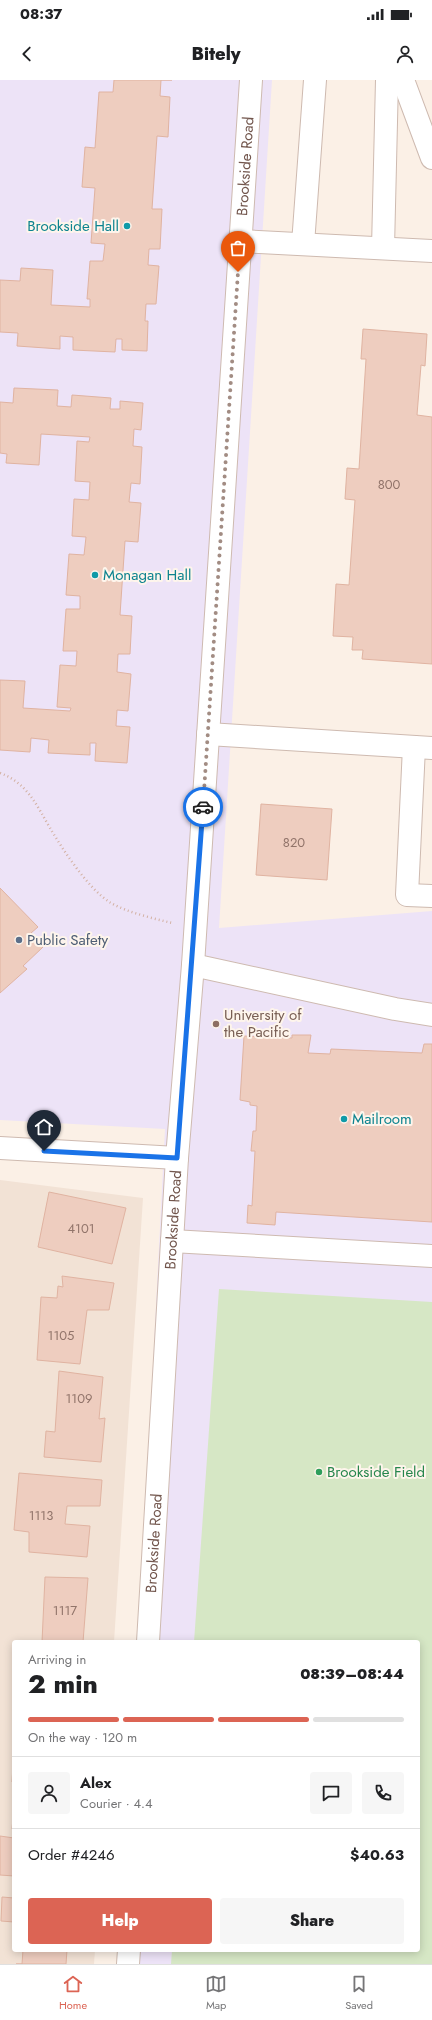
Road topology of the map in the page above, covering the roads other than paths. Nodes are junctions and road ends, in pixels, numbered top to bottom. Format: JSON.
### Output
{"nodes":[{"id":1,"x":251,"y":80,"type":"edge"},
{"id":2,"x":315,"y":80,"type":"edge"},
{"id":3,"x":387,"y":80,"type":"edge"},
{"id":4,"x":403,"y":80,"type":"edge"},
{"id":5,"x":432,"y":158,"type":"edge"},
{"id":6,"x":240,"y":240,"type":"junction"},
{"id":7,"x":303,"y":244,"type":"junction"},
{"id":8,"x":383,"y":248,"type":"junction"},
{"id":9,"x":432,"y":251,"type":"edge"},
{"id":10,"x":208,"y":734,"type":"junction"},
{"id":11,"x":423,"y":748,"type":"edge"},
{"id":12,"x":432,"y":896,"type":"edge"},
{"id":13,"x":193,"y":965,"type":"junction"},
{"id":14,"x":432,"y":1015,"type":"edge"},
{"id":15,"x":0,"y":1148,"type":"edge"},
{"id":16,"x":177,"y":1158,"type":"junction"},
{"id":17,"x":172,"y":1242,"type":"junction"},
{"id":18,"x":432,"y":1256,"type":"edge"},
{"id":19,"x":148,"y":1640,"type":"edge"},
{"id":20,"x":129,"y":1952,"type":"edge"},
{"id":21,"x":128,"y":1964,"type":"edge"}],
"edges":[{"from":1,"to":6,"type":"street","name":"Brookside Road"},
{"from":2,"to":7,"type":"street"},
{"from":3,"to":8,"type":"street"},
{"from":4,"to":5,"type":"street"},
{"from":6,"to":7,"type":"street"},
{"from":6,"to":10,"type":"street","name":"Brookside Road"},
{"from":7,"to":8,"type":"street"},
{"from":8,"to":9,"type":"street"},
{"from":10,"to":11,"type":"street"},
{"from":10,"to":13,"type":"street","name":"Brookside Road"},
{"from":11,"to":12,"type":"street"},
{"from":13,"to":14,"type":"street"},
{"from":13,"to":16,"type":"street","name":"Brookside Road"},
{"from":15,"to":16,"type":"street"},
{"from":16,"to":17,"type":"street","name":"Brookside Road"},
{"from":17,"to":18,"type":"street"},
{"from":17,"to":19,"type":"street","name":"Brookside Road"},
{"from":20,"to":21,"type":"street"}]}
